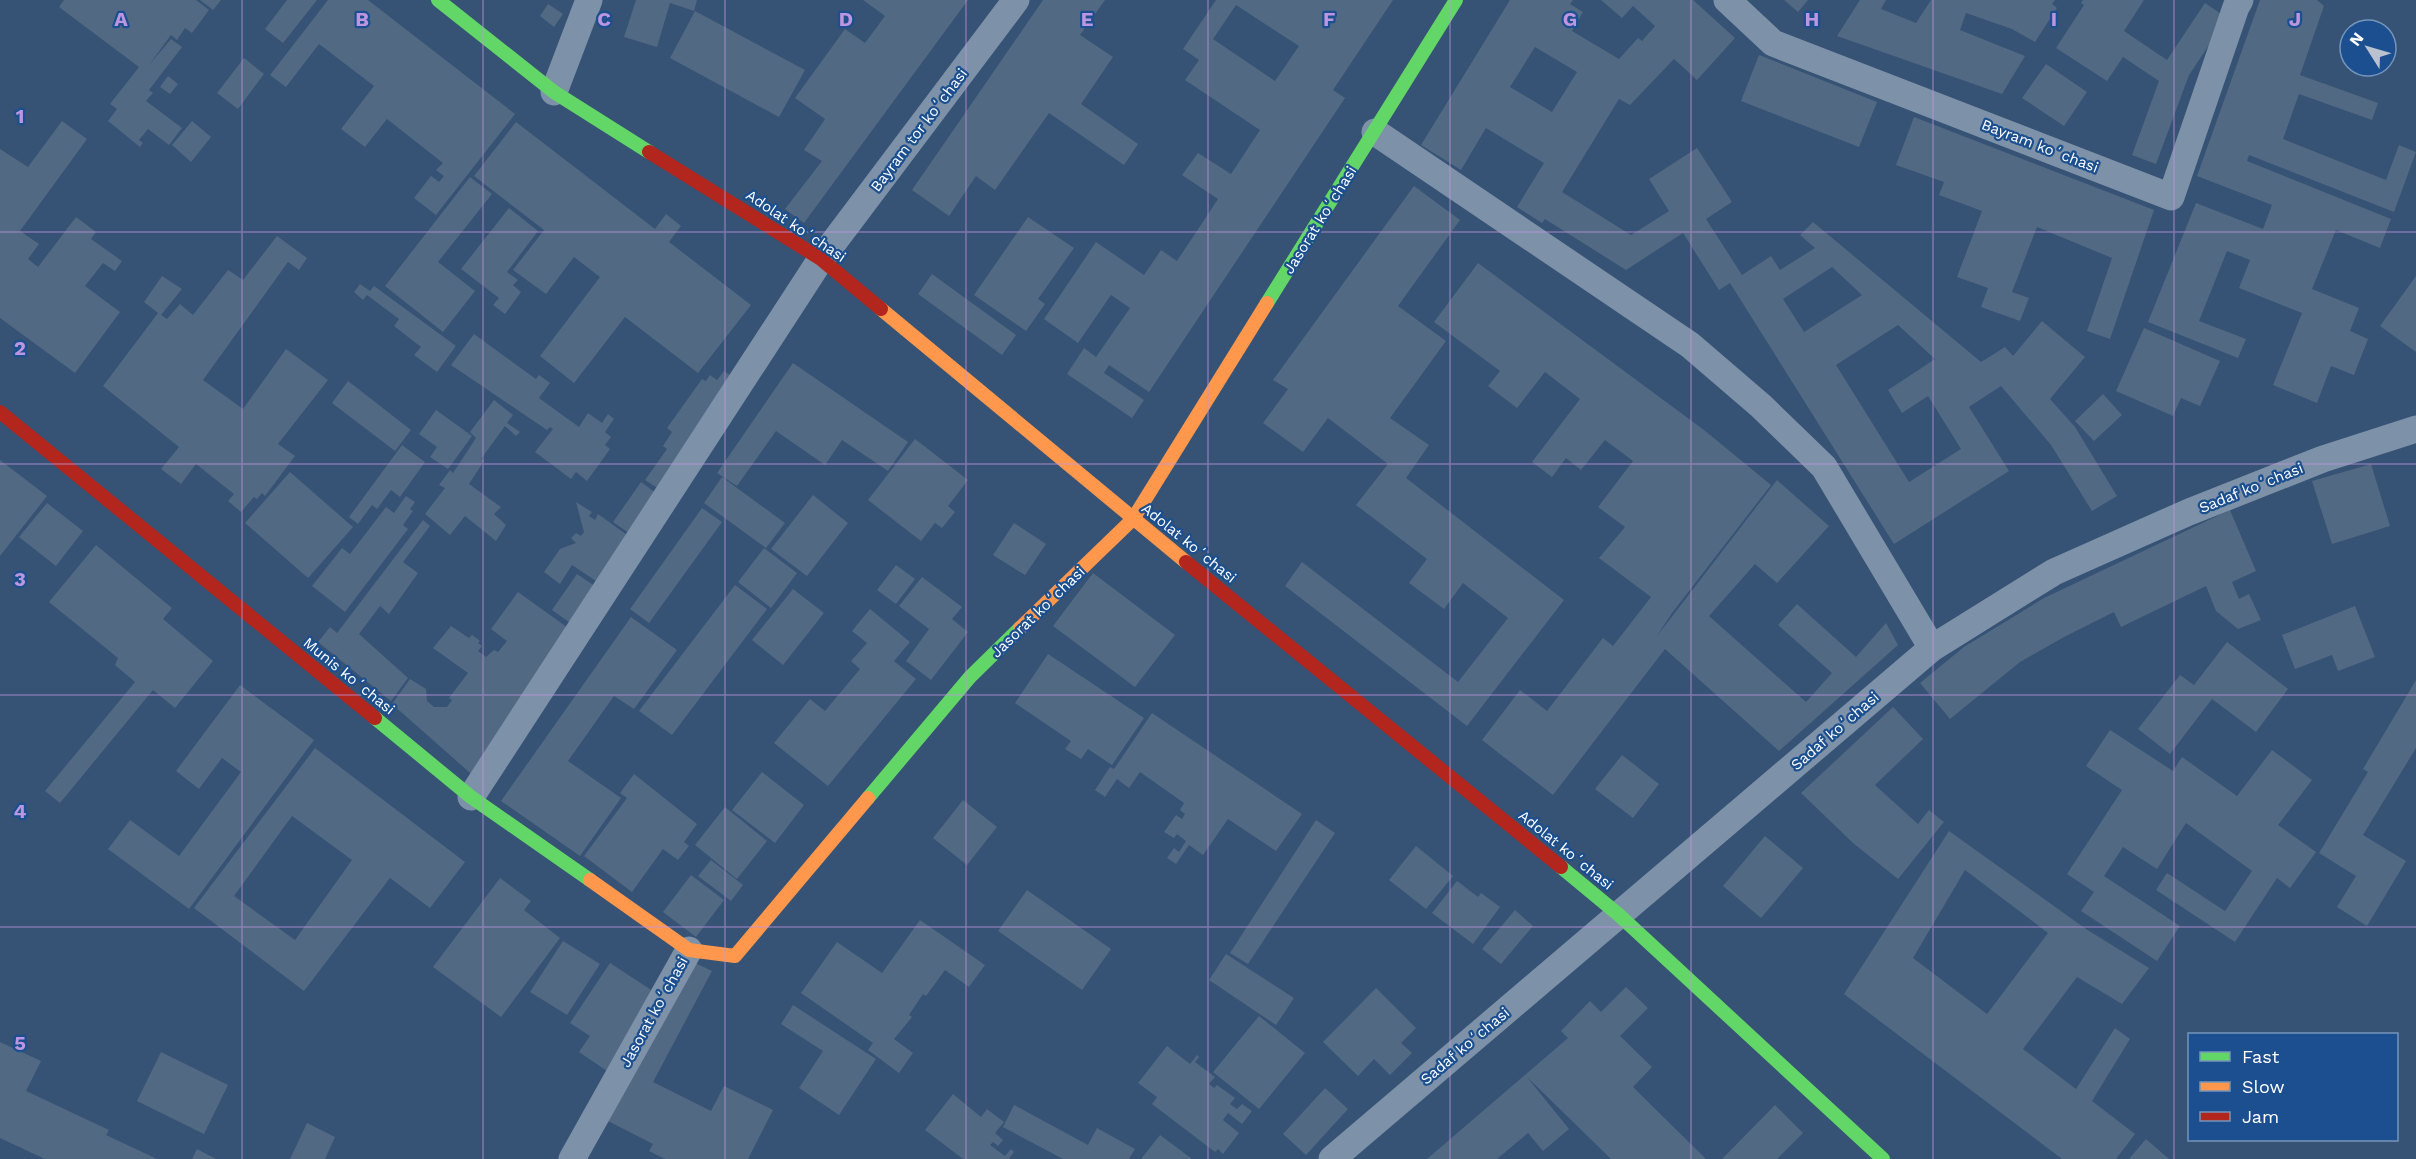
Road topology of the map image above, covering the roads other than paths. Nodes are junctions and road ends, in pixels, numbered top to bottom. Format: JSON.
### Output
{"nodes":[{"id":1,"x":438,"y":0,"type":"edge"},
{"id":2,"x":590,"y":0,"type":"edge"},
{"id":3,"x":1016,"y":0,"type":"edge"},
{"id":4,"x":1456,"y":0,"type":"edge"},
{"id":5,"x":1727,"y":0,"type":"edge"},
{"id":6,"x":2241,"y":0,"type":"edge"},
{"id":7,"x":554,"y":92,"type":"junction"},
{"id":8,"x":1375,"y":132,"type":"junction"},
{"id":9,"x":822,"y":260,"type":"junction"},
{"id":10,"x":0,"y":412,"type":"edge"},
{"id":11,"x":2416,"y":429,"type":"edge"},
{"id":12,"x":1133,"y":519,"type":"junction"},
{"id":13,"x":1932,"y":648,"type":"junction"},
{"id":14,"x":471,"y":797,"type":"junction"},
{"id":15,"x":1619,"y":915,"type":"junction"},
{"id":16,"x":689,"y":950,"type":"junction"},
{"id":17,"x":572,"y":1159,"type":"edge"},
{"id":18,"x":1332,"y":1159,"type":"edge"},
{"id":19,"x":1883,"y":1159,"type":"edge"}],
"edges":[{"from":1,"to":7,"type":"street","name":"Adolat koʻchasi"},
{"from":2,"to":7,"type":"street"},
{"from":3,"to":9,"type":"street","name":"Bayram tor koʻchasi"},
{"from":4,"to":8,"type":"street","name":"Jasorat koʻchasi"},
{"from":5,"to":6,"type":"street","name":"Bayram koʻchasi"},
{"from":7,"to":9,"type":"street","name":"Adolat koʻchasi"},
{"from":8,"to":12,"type":"street","name":"Jasorat koʻchasi"},
{"from":8,"to":13,"type":"street"},
{"from":9,"to":12,"type":"street","name":"Adolat koʻchasi"},
{"from":9,"to":14,"type":"street","name":"Bayram tor koʻchasi"},
{"from":10,"to":14,"type":"street","name":"Munis koʻchasi"},
{"from":11,"to":13,"type":"street","name":"Sadaf koʻchasi"},
{"from":12,"to":15,"type":"street","name":"Adolat koʻchasi"},
{"from":12,"to":16,"type":"street","name":"Jasorat koʻchasi"},
{"from":13,"to":15,"type":"street","name":"Sadaf koʻchasi"},
{"from":14,"to":16,"type":"street","name":"Munis koʻchasi"},
{"from":15,"to":18,"type":"street","name":"Sadaf koʻchasi"},
{"from":15,"to":19,"type":"street","name":"Adolat koʻchasi"},
{"from":16,"to":17,"type":"street","name":"Jasorat koʻchasi"}]}
